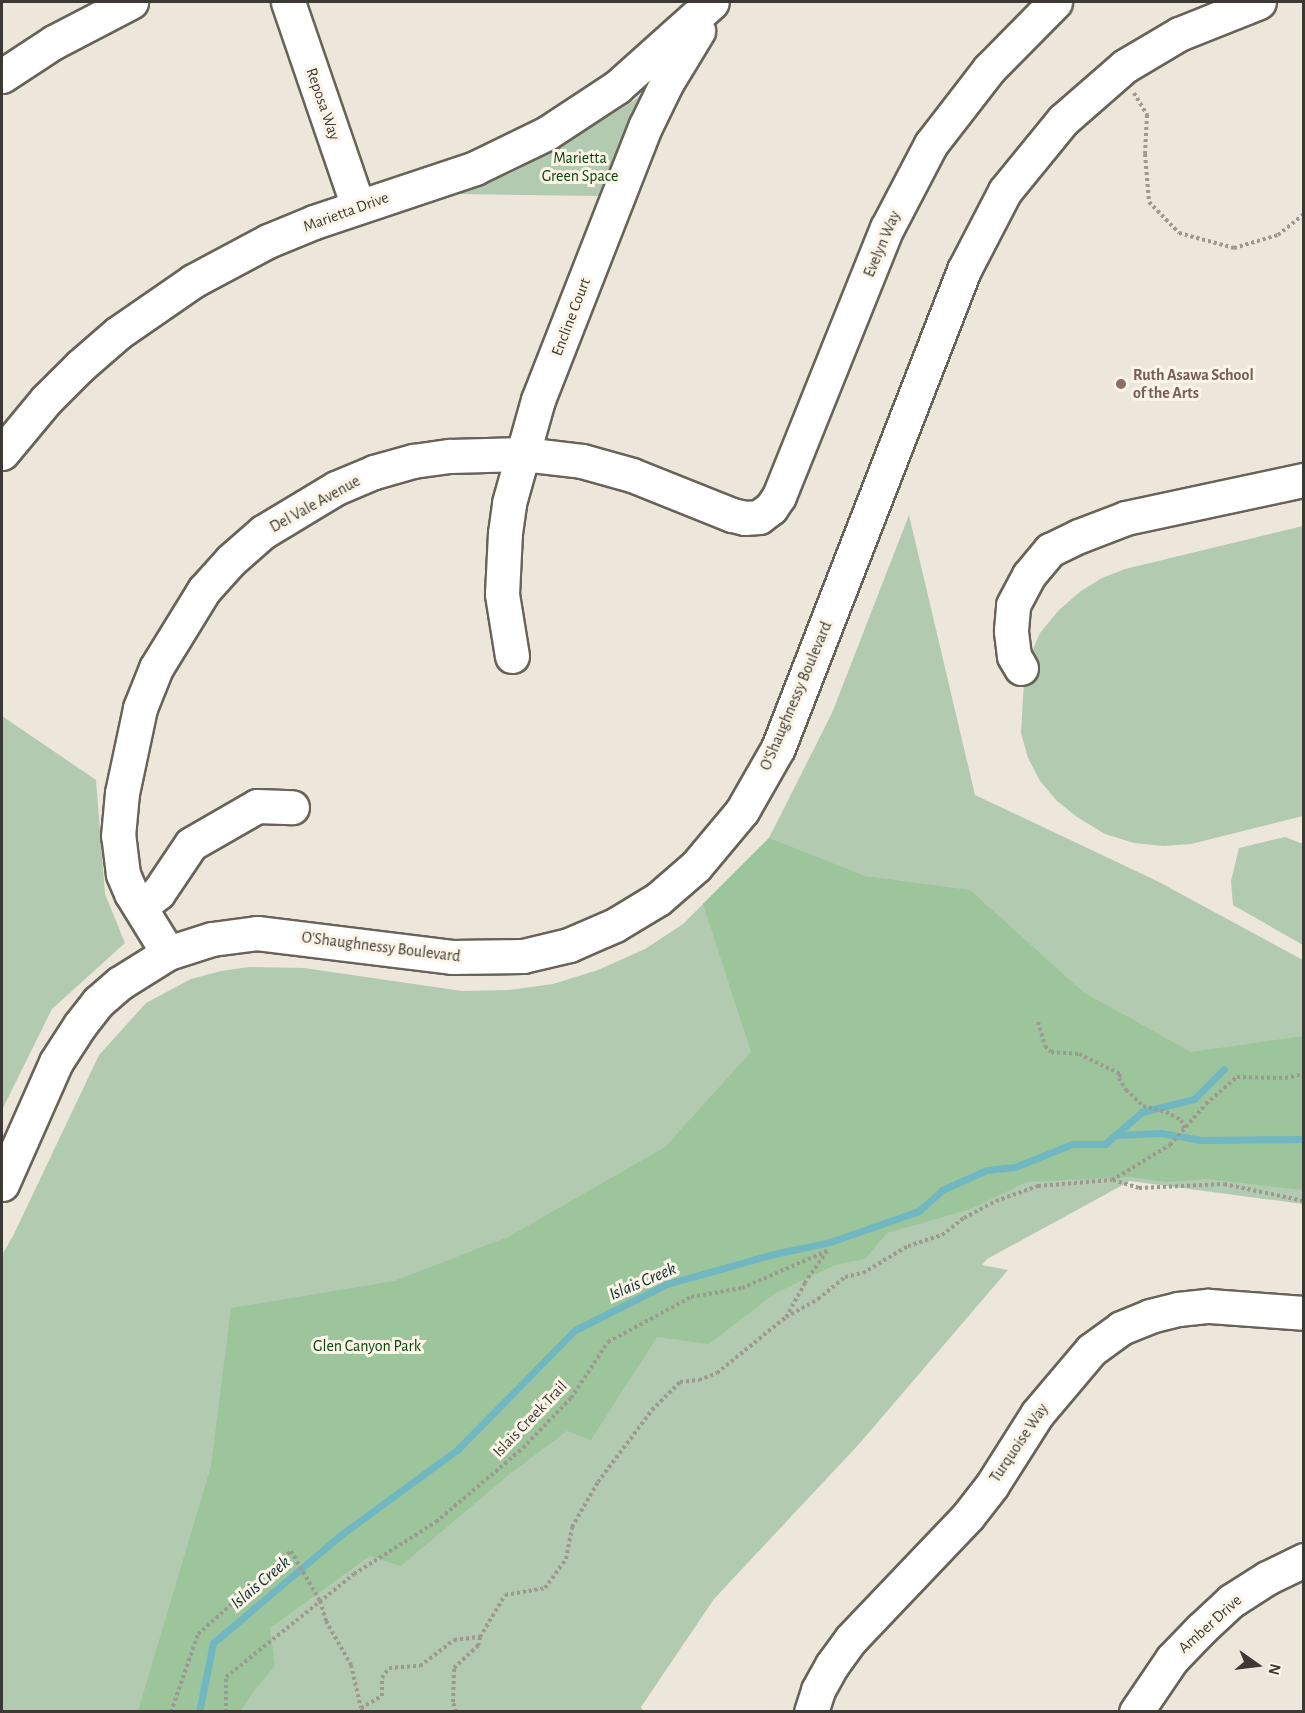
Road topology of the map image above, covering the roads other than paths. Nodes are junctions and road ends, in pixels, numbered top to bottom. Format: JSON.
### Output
{"nodes":[{"id":1,"x":126,"y":2,"type":"edge"},
{"id":2,"x":288,"y":2,"type":"edge"},
{"id":3,"x":712,"y":2,"type":"edge"},
{"id":4,"x":720,"y":2,"type":"edge"},
{"id":5,"x":1055,"y":2,"type":"edge"},
{"id":6,"x":1242,"y":5,"type":"edge"},
{"id":7,"x":2,"y":76,"type":"edge"},
{"id":8,"x":358,"y":206,"type":"junction"},
{"id":9,"x":2,"y":453,"type":"edge"},
{"id":10,"x":523,"y":454,"type":"junction"},
{"id":11,"x":1304,"y":480,"type":"edge"},
{"id":12,"x":759,"y":517,"type":"joint"},
{"id":13,"x":512,"y":656,"type":"dead end"},
{"id":14,"x":1021,"y":668,"type":"dead end"},
{"id":15,"x":292,"y":807,"type":"dead end"},
{"id":16,"x":140,"y":907,"type":"junction"},
{"id":17,"x":168,"y":953,"type":"junction"},
{"id":18,"x":2,"y":1184,"type":"edge"},
{"id":19,"x":1304,"y":1313,"type":"edge"},
{"id":20,"x":1304,"y":1560,"type":"edge"},
{"id":21,"x":811,"y":1712,"type":"edge"},
{"id":22,"x":1136,"y":1712,"type":"edge"}],
"edges":[{"from":1,"to":7,"type":"street"},
{"from":2,"to":8,"type":"street","name":"Reposa Way"},
{"from":3,"to":8,"type":"street","name":"Marietta Drive"},
{"from":4,"to":10,"type":"street","name":"Encline Court"},
{"from":5,"to":12,"type":"street","name":"Evelyn Way"},
{"from":6,"to":17,"type":"street","name":"O'Shaughnessy Boulevard"},
{"from":8,"to":9,"type":"street","name":"Marietta Drive"},
{"from":10,"to":12,"type":"street","name":"Del Vale Avenue"},
{"from":10,"to":13,"type":"street","name":"Encline Court"},
{"from":10,"to":16,"type":"street","name":"Del Vale Avenue"},
{"from":11,"to":14,"type":"street"},
{"from":15,"to":16,"type":"street"},
{"from":16,"to":17,"type":"street","name":"Del Vale Avenue"},
{"from":17,"to":18,"type":"street","name":"O'Shaughnessy Boulevard"},
{"from":19,"to":21,"type":"street","name":"Turquoise Way"},
{"from":20,"to":22,"type":"street","name":"Amber Drive"}]}
